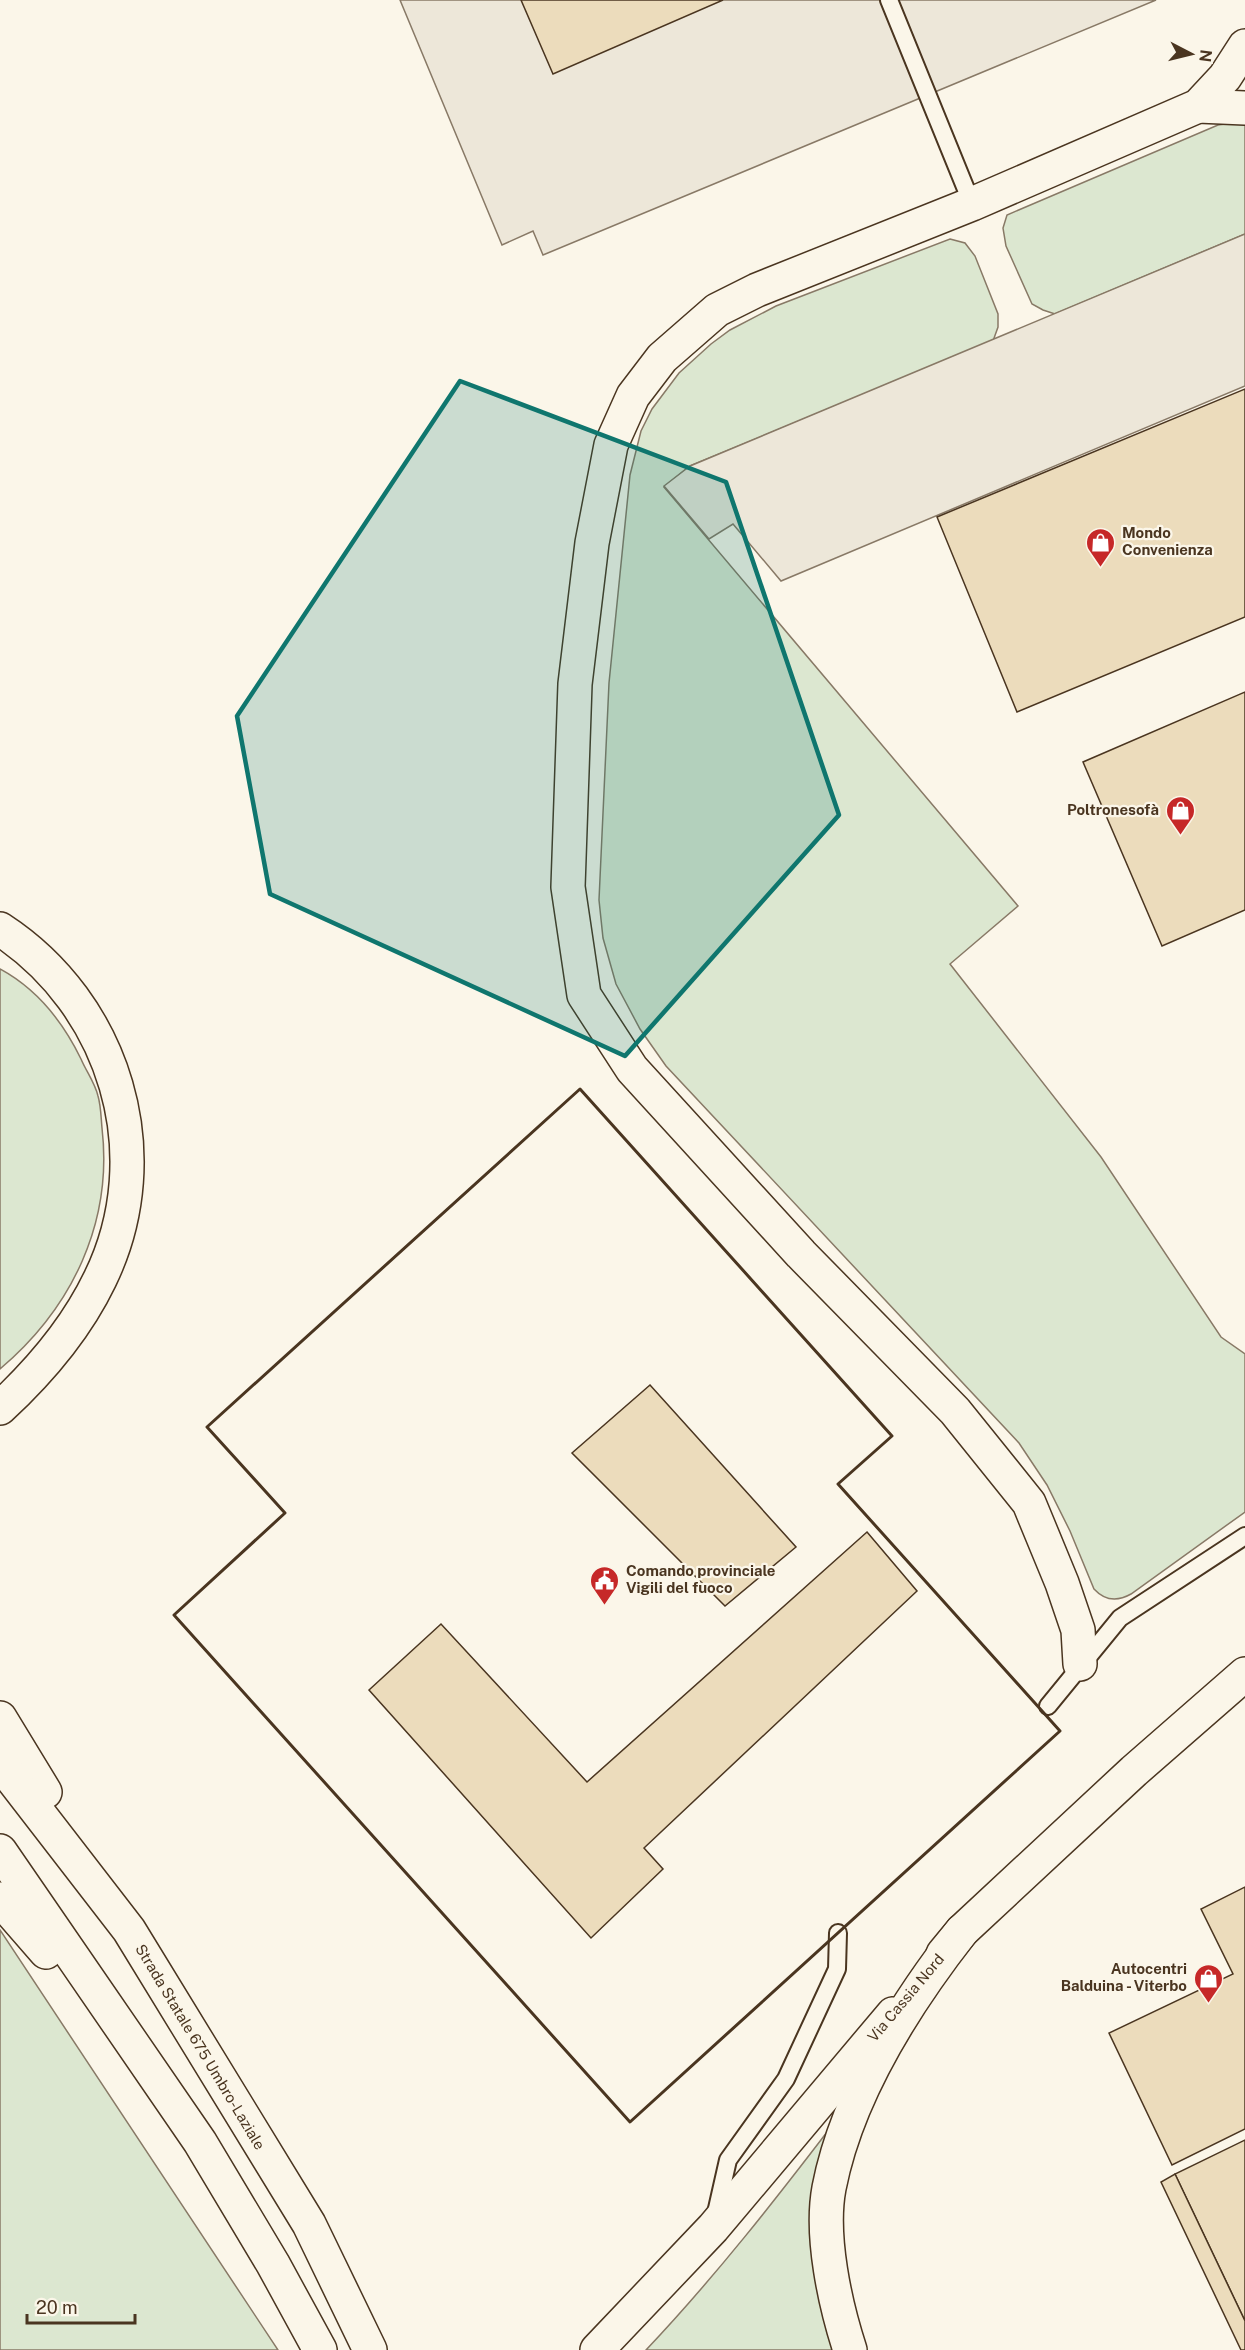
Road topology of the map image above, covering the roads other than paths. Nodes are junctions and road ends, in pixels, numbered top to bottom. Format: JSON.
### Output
{"nodes":[{"id":1,"x":889,"y":0,"type":"edge"},
{"id":2,"x":1245,"y":46,"type":"edge"},
{"id":3,"x":1198,"y":106,"type":"junction"},
{"id":4,"x":1245,"y":108,"type":"edge"},
{"id":5,"x":972,"y":204,"type":"junction"},
{"id":6,"x":0,"y":929,"type":"edge"},
{"id":7,"x":0,"y":1408,"type":"edge"},
{"id":8,"x":1245,"y":1536,"type":"edge"},
{"id":9,"x":1080,"y":1664,"type":"junction"},
{"id":10,"x":1245,"y":1674,"type":"edge"},
{"id":11,"x":1048,"y":1706,"type":"dead end"},
{"id":12,"x":0,"y":1718,"type":"edge"},
{"id":13,"x":0,"y":1763,"type":"edge"},
{"id":14,"x":0,"y":1851,"type":"edge"},
{"id":15,"x":0,"y":1899,"type":"edge"},
{"id":16,"x":129,"y":1930,"type":"junction"},
{"id":17,"x":962,"y":1931,"type":"junction"},
{"id":18,"x":838,"y":1933,"type":"dead end"},
{"id":19,"x":200,"y":2142,"type":"junction"},
{"id":20,"x":713,"y":2228,"type":"junction"},
{"id":21,"x":320,"y":2350,"type":"edge"},
{"id":22,"x":370,"y":2350,"type":"edge"},
{"id":23,"x":597,"y":2350,"type":"edge"},
{"id":24,"x":850,"y":2350,"type":"edge"}],
"edges":[{"from":1,"to":5,"type":"lane"},
{"from":2,"to":3,"type":"main road"},
{"from":3,"to":4,"type":"main road"},
{"from":3,"to":5,"type":"main road"},
{"from":5,"to":9,"type":"main road"},
{"from":6,"to":7,"type":"main road"},
{"from":8,"to":9,"type":"lane"},
{"from":9,"to":11,"type":"lane"},
{"from":10,"to":17,"type":"main road","name":"Via Cassia Nord"},
{"from":12,"to":16,"type":"main road"},
{"from":13,"to":16,"type":"main road","name":"Strada Statale 675 Umbro-Laziale"},
{"from":14,"to":19,"type":"main road"},
{"from":15,"to":19,"type":"main road"},
{"from":16,"to":22,"type":"main road","name":"Strada Statale 675 Umbro-Laziale"},
{"from":17,"to":20,"type":"main road","name":"Via Cassia Nord"},
{"from":17,"to":24,"type":"main road"},
{"from":18,"to":20,"type":"lane"},
{"from":19,"to":21,"type":"main road"},
{"from":20,"to":23,"type":"main road","name":"Via Cassia Nord"}]}
